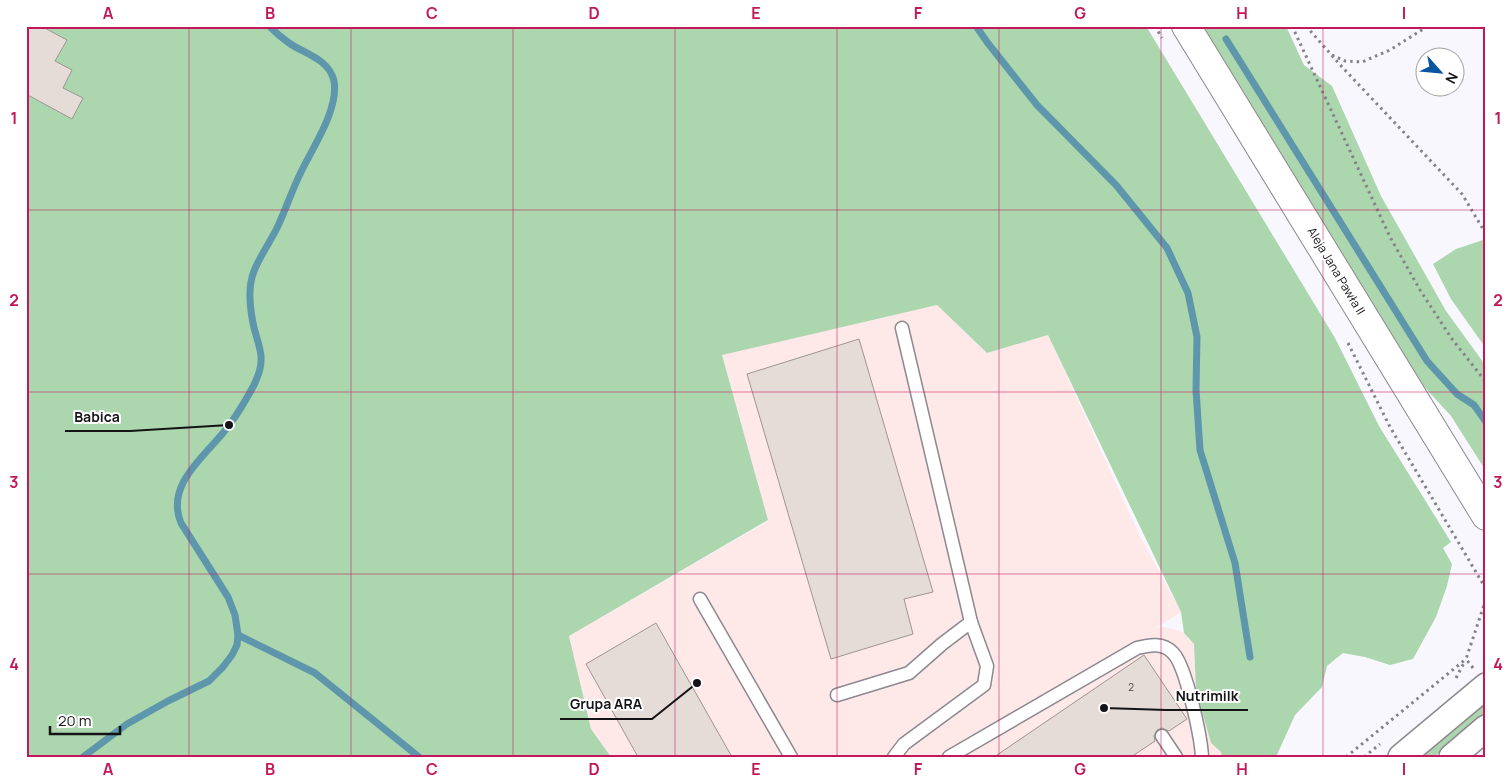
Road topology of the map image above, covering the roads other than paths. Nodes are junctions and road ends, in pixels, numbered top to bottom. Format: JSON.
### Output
{"nodes":[{"id":1,"x":1186,"y":26,"type":"edge"},
{"id":2,"x":902,"y":328,"type":"dead end"},
{"id":3,"x":1486,"y":516,"type":"edge"},
{"id":4,"x":700,"y":599,"type":"dead end"},
{"id":5,"x":971,"y":622,"type":"junction"},
{"id":6,"x":1485,"y":686,"type":"edge"},
{"id":7,"x":837,"y":695,"type":"dead end"},
{"id":8,"x":1486,"y":728,"type":"edge"},
{"id":9,"x":1162,"y":736,"type":"dead end"},
{"id":10,"x":791,"y":757,"type":"edge"},
{"id":11,"x":894,"y":757,"type":"edge"},
{"id":12,"x":949,"y":757,"type":"edge"},
{"id":13,"x":1176,"y":757,"type":"edge"},
{"id":14,"x":1202,"y":757,"type":"edge"},
{"id":15,"x":1401,"y":757,"type":"edge"},
{"id":16,"x":1452,"y":757,"type":"edge"}],
"edges":[{"from":1,"to":3,"type":"street","name":"Aleja Jana Pawła II"},
{"from":2,"to":5,"type":"lane"},
{"from":4,"to":10,"type":"lane"},
{"from":5,"to":7,"type":"lane"},
{"from":5,"to":11,"type":"lane"},
{"from":6,"to":15,"type":"street"},
{"from":8,"to":16,"type":"street"},
{"from":9,"to":13,"type":"lane"},
{"from":12,"to":14,"type":"lane"}]}
